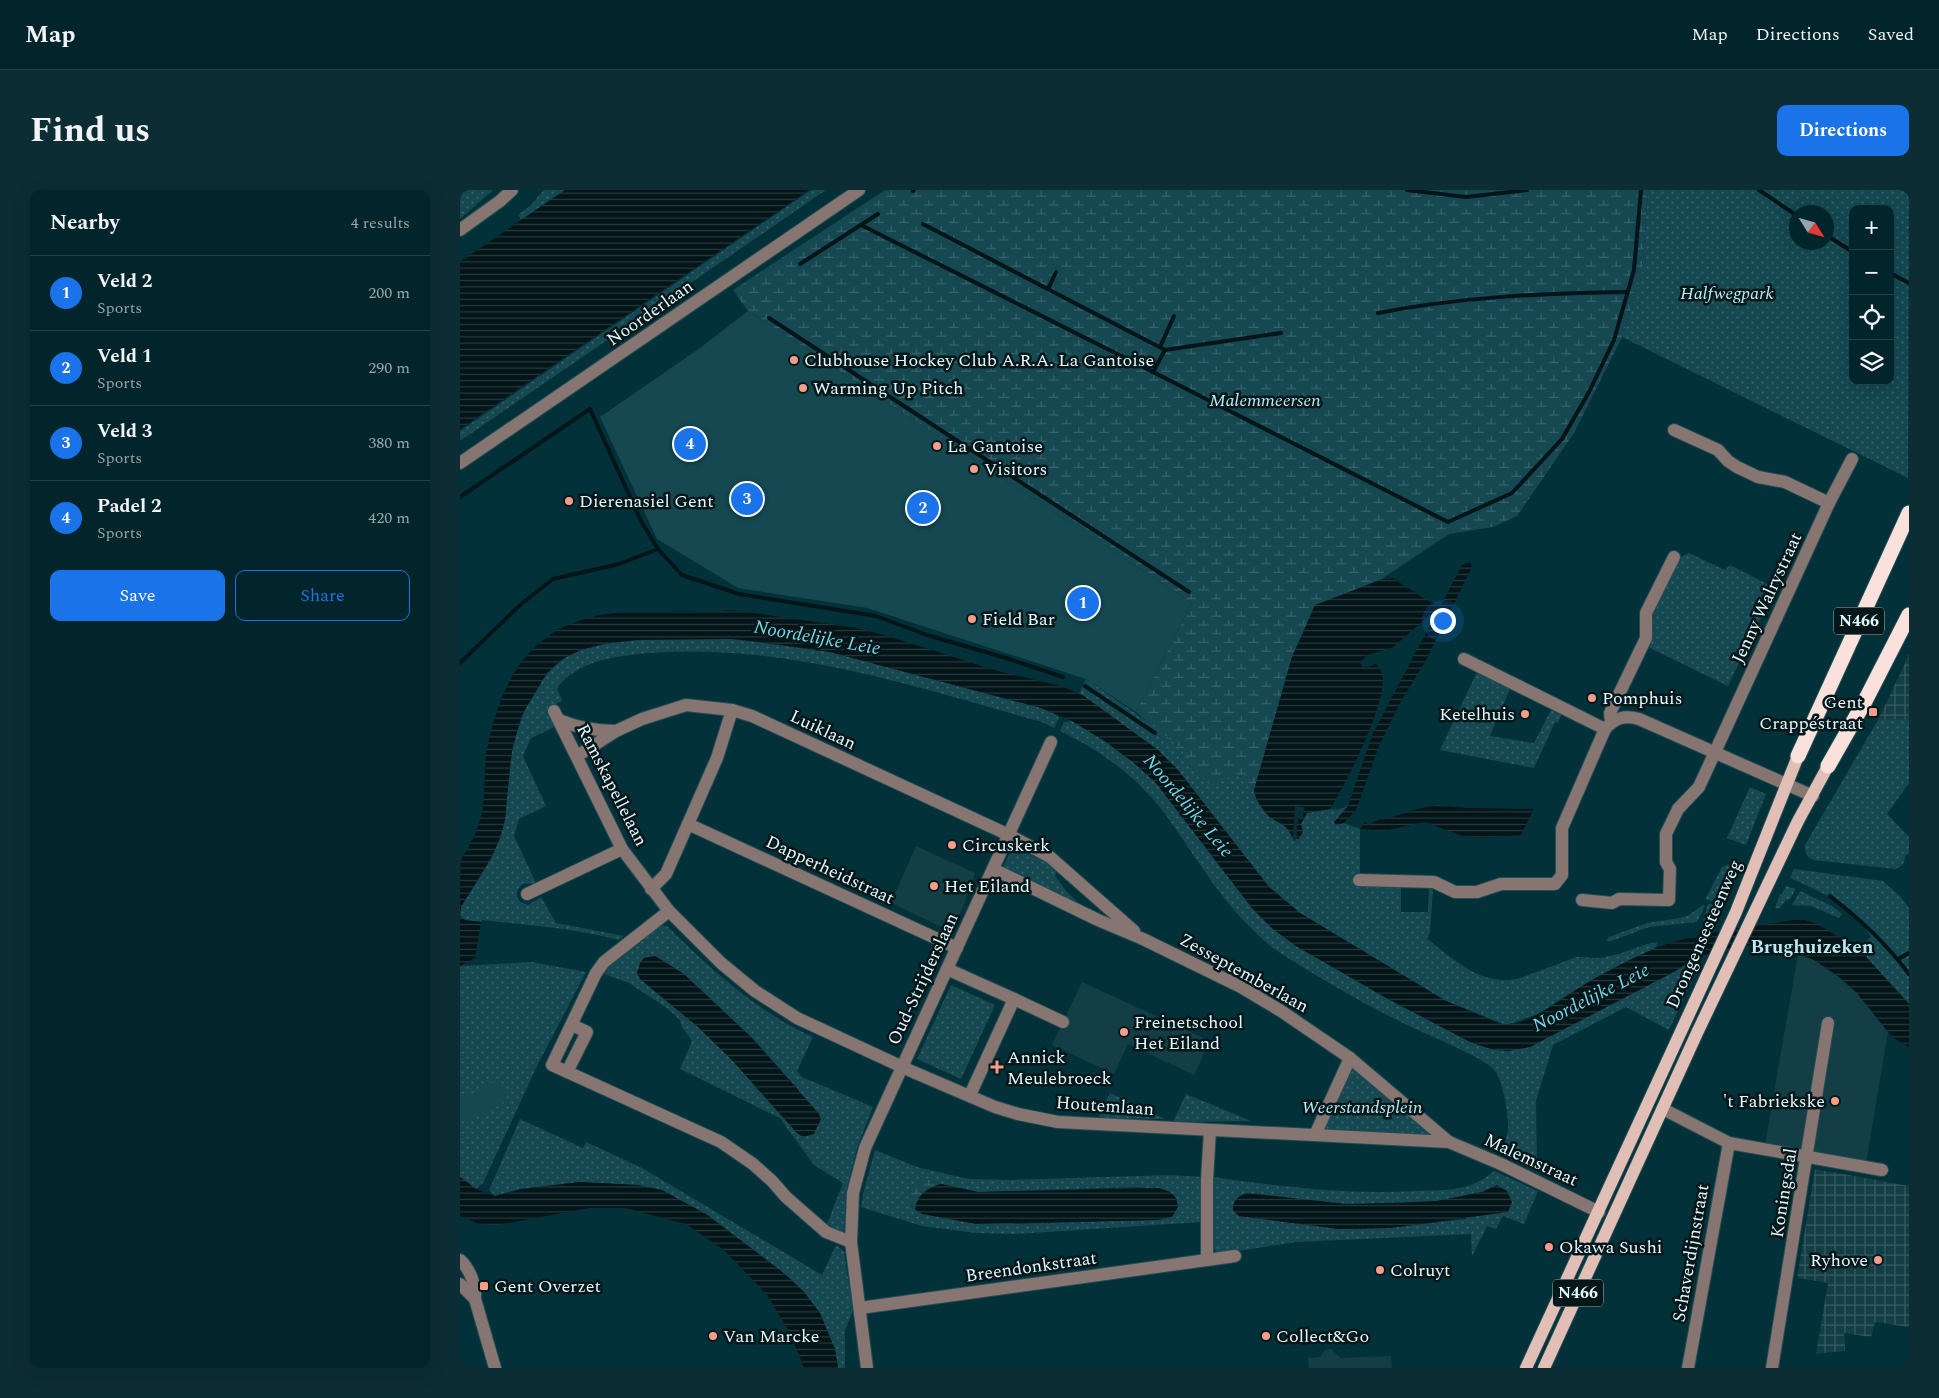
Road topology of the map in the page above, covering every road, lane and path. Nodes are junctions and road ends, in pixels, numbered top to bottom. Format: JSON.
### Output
{"nodes":[{"id":1,"x":512,"y":190,"type":"edge"},
{"id":2,"x":859,"y":190,"type":"edge"},
{"id":3,"x":460,"y":230,"type":"edge"},
{"id":4,"x":1674,"y":430,"type":"dead end"},
{"id":5,"x":1852,"y":459,"type":"dead end"},
{"id":6,"x":460,"y":463,"type":"edge"},
{"id":7,"x":1829,"y":503,"type":"junction"},
{"id":8,"x":1909,"y":513,"type":"edge"},
{"id":9,"x":1674,"y":557,"type":"dead end"},
{"id":10,"x":1909,"y":615,"type":"edge"},
{"id":11,"x":1464,"y":659,"type":"dead end"},
{"id":12,"x":732,"y":710,"type":"junction"},
{"id":13,"x":557,"y":715,"type":"joint"},
{"id":14,"x":1608,"y":726,"type":"junction"},
{"id":15,"x":616,"y":731,"type":"junction"},
{"id":16,"x":1051,"y":742,"type":"dead end"},
{"id":17,"x":1715,"y":753,"type":"junction"},
{"id":18,"x":577,"y":756,"type":"junction"},
{"id":19,"x":1798,"y":756,"type":"joint"},
{"id":20,"x":1828,"y":766,"type":"joint"},
{"id":21,"x":1786,"y":785,"type":"junction"},
{"id":22,"x":1812,"y":796,"type":"junction"},
{"id":23,"x":688,"y":824,"type":"junction"},
{"id":24,"x":1009,"y":835,"type":"junction"},
{"id":25,"x":622,"y":849,"type":"junction"},
{"id":26,"x":993,"y":869,"type":"junction"},
{"id":27,"x":1360,"y":880,"type":"dead end"},
{"id":28,"x":651,"y":889,"type":"junction"},
{"id":29,"x":528,"y":894,"type":"dead end"},
{"id":30,"x":1582,"y":900,"type":"dead end"},
{"id":31,"x":669,"y":911,"type":"junction"},
{"id":32,"x":1143,"y":939,"type":"junction"},
{"id":33,"x":957,"y":948,"type":"junction"},
{"id":34,"x":948,"y":968,"type":"junction"},
{"id":35,"x":1014,"y":999,"type":"junction"},
{"id":36,"x":1063,"y":1022,"type":"dead end"},
{"id":37,"x":1828,"y":1023,"type":"dead end"},
{"id":38,"x":1350,"y":1058,"type":"junction"},
{"id":39,"x":902,"y":1066,"type":"junction"},
{"id":40,"x":970,"y":1095,"type":"junction"},
{"id":41,"x":1650,"y":1101,"type":"junction"},
{"id":42,"x":1664,"y":1109,"type":"junction"},
{"id":43,"x":1210,"y":1130,"type":"junction"},
{"id":44,"x":1315,"y":1135,"type":"junction"},
{"id":45,"x":1449,"y":1142,"type":"junction"},
{"id":46,"x":1729,"y":1143,"type":"junction"},
{"id":47,"x":1808,"y":1157,"type":"junction"},
{"id":48,"x":1882,"y":1170,"type":"dead end"},
{"id":49,"x":1599,"y":1212,"type":"junction"},
{"id":50,"x":1612,"y":1218,"type":"junction"},
{"id":51,"x":851,"y":1242,"type":"junction"},
{"id":52,"x":1235,"y":1256,"type":"dead end"},
{"id":53,"x":460,"y":1260,"type":"edge"},
{"id":54,"x":1207,"y":1260,"type":"junction"},
{"id":55,"x":460,"y":1284,"type":"edge"},
{"id":56,"x":475,"y":1299,"type":"junction"},
{"id":57,"x":860,"y":1308,"type":"junction"},
{"id":58,"x":496,"y":1368,"type":"edge"},
{"id":59,"x":867,"y":1368,"type":"edge"},
{"id":60,"x":1526,"y":1368,"type":"edge"},
{"id":61,"x":1544,"y":1368,"type":"edge"},
{"id":62,"x":1688,"y":1368,"type":"edge"},
{"id":63,"x":1772,"y":1368,"type":"edge"}],
"edges":[{"from":1,"to":3,"type":"street"},
{"from":2,"to":6,"type":"street","name":"Noorderlaan"},
{"from":4,"to":7,"type":"street"},
{"from":5,"to":7,"type":"street","name":"Jenny Walrystraat"},
{"from":7,"to":17,"type":"street","name":"Jenny Walrystraat"},
{"from":8,"to":19,"type":"highway","name":"Drongensesteenweg","number":"N466"},
{"from":9,"to":14,"type":"street"},
{"from":10,"to":20,"type":"highway","name":"Drongensesteenweg","number":"N466"},
{"from":11,"to":14,"type":"street"},
{"from":12,"to":15,"type":"street","name":"Luiklaan"},
{"from":12,"to":23,"type":"street"},
{"from":12,"to":24,"type":"street","name":"Luiklaan"},
{"from":13,"to":15,"type":"street","name":"Luiklaan"},
{"from":13,"to":18,"type":"street","name":"Ramskapellelaan"},
{"from":14,"to":17,"type":"street"},
{"from":14,"to":27,"type":"street"},
{"from":15,"to":18,"type":"street","name":"Luiklaan"},
{"from":16,"to":24,"type":"street","name":"Oud-Strijderslaan"},
{"from":17,"to":21,"type":"street"},
{"from":17,"to":30,"type":"street","name":"Jenny Walrystraat"},
{"from":18,"to":25,"type":"street","name":"Ramskapellelaan"},
{"from":19,"to":21,"type":"main road","name":"Drongensesteenweg","number":"N466"},
{"from":20,"to":22,"type":"main road","name":"Drongensesteenweg","number":"N466"},
{"from":21,"to":22,"type":"street"},
{"from":21,"to":41,"type":"main road","name":"Drongensesteenweg","number":"N466"},
{"from":22,"to":42,"type":"main road","name":"Drongensesteenweg","number":"N466"},
{"from":23,"to":28,"type":"street"},
{"from":23,"to":33,"type":"street","name":"Dapperheidstraat"},
{"from":24,"to":26,"type":"street","name":"Oud-Strijderslaan"},
{"from":24,"to":32,"type":"street","name":"Zesseptemberlaan"},
{"from":25,"to":28,"type":"street","name":"Ramskapellelaan"},
{"from":25,"to":29,"type":"street"},
{"from":26,"to":32,"type":"street","name":"Zesseptemberlaan"},
{"from":26,"to":33,"type":"street","name":"Oud-Strijderslaan"},
{"from":28,"to":31,"type":"street","name":"Ramskapellelaan"},
{"from":31,"to":39,"type":"street","name":"Ramskapellelaan"},
{"from":31,"to":51,"type":"street"},
{"from":32,"to":38,"type":"street","name":"Zesseptemberlaan"},
{"from":33,"to":34,"type":"street","name":"Oud-Strijderslaan"},
{"from":34,"to":35,"type":"street"},
{"from":34,"to":39,"type":"street","name":"Oud-Strijderslaan"},
{"from":35,"to":36,"type":"street"},
{"from":35,"to":40,"type":"street"},
{"from":37,"to":47,"type":"street","name":"Koningsdal"},
{"from":38,"to":44,"type":"street"},
{"from":38,"to":45,"type":"street"},
{"from":39,"to":40,"type":"street","name":"Houtemlaan"},
{"from":39,"to":51,"type":"street","name":"Oud-Strijderslaan"},
{"from":40,"to":43,"type":"street","name":"Houtemlaan"},
{"from":41,"to":42,"type":"main road"},
{"from":41,"to":49,"type":"main road","name":"Drongensesteenweg","number":"N466"},
{"from":42,"to":46,"type":"street"},
{"from":42,"to":50,"type":"main road","name":"Drongensesteenweg","number":"N466"},
{"from":43,"to":44,"type":"street","name":"Houtemlaan"},
{"from":43,"to":54,"type":"street"},
{"from":44,"to":45,"type":"street"},
{"from":45,"to":49,"type":"street","name":"Malemstraat"},
{"from":46,"to":47,"type":"street"},
{"from":46,"to":62,"type":"street","name":"Schaverdijnstraat"},
{"from":47,"to":48,"type":"street"},
{"from":47,"to":63,"type":"street","name":"Koningsdal"},
{"from":49,"to":50,"type":"main road"},
{"from":49,"to":60,"type":"main road","name":"Drongensesteenweg","number":"N466"},
{"from":50,"to":61,"type":"main road","name":"Drongensesteenweg","number":"N466"},
{"from":51,"to":57,"type":"street","name":"Oud-Strijderslaan"},
{"from":52,"to":54,"type":"street","name":"Breendonkstraat"},
{"from":53,"to":56,"type":"street"},
{"from":54,"to":57,"type":"street","name":"Breendonkstraat"},
{"from":55,"to":56,"type":"street"},
{"from":56,"to":58,"type":"street"},
{"from":57,"to":59,"type":"street","name":"Oud-Strijderslaan"}]}
